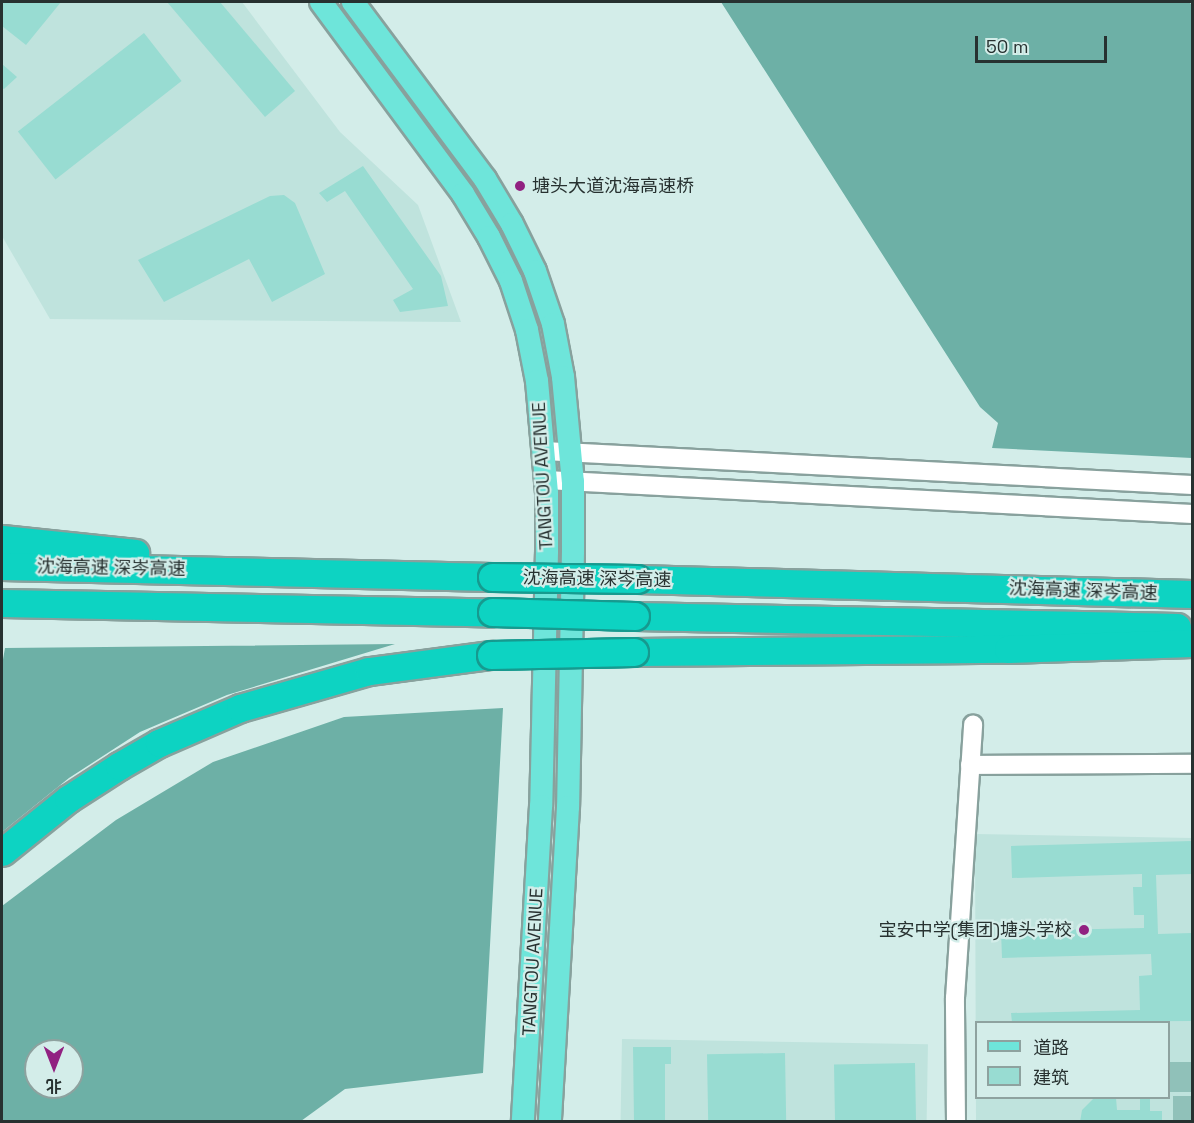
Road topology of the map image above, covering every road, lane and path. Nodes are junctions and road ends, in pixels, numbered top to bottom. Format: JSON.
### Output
{"nodes":[{"id":1,"x":321,"y":2,"type":"edge"},
{"id":2,"x":353,"y":2,"type":"edge"},
{"id":3,"x":544,"y":452,"type":"junction"},
{"id":4,"x":571,"y":453,"type":"junction"},
{"id":5,"x":546,"y":480,"type":"junction"},
{"id":6,"x":573,"y":482,"type":"junction"},
{"id":7,"x":1192,"y":485,"type":"edge"},
{"id":8,"x":1192,"y":514,"type":"edge"},
{"id":9,"x":2,"y":539,"type":"edge"},
{"id":10,"x":64,"y":556,"type":"junction"},
{"id":11,"x":2,"y":566,"type":"edge"},
{"id":12,"x":1192,"y":594,"type":"edge"},
{"id":13,"x":2,"y":603,"type":"edge"},
{"id":14,"x":1192,"y":628,"type":"edge"},
{"id":15,"x":1192,"y":643,"type":"edge"},
{"id":16,"x":973,"y":725,"type":"dead end"},
{"id":17,"x":1192,"y":764,"type":"edge"},
{"id":18,"x":970,"y":765,"type":"junction"},
{"id":19,"x":2,"y":852,"type":"edge"},
{"id":20,"x":523,"y":1122,"type":"edge"},
{"id":21,"x":550,"y":1122,"type":"edge"},
{"id":22,"x":956,"y":1122,"type":"edge"}],
"edges":[{"from":1,"to":3,"type":"main road","name":"TANGTOU AVENUE"},
{"from":2,"to":4,"type":"main road","name":"TANGTOU AVENUE"},
{"from":3,"to":4,"type":"street"},
{"from":3,"to":5,"type":"main road","name":"TANGTOU AVENUE"},
{"from":4,"to":6,"type":"main road","name":"TANGTOU AVENUE"},
{"from":4,"to":7,"type":"street"},
{"from":5,"to":6,"type":"street"},
{"from":5,"to":20,"type":"main road","name":"TANGTOU AVENUE"},
{"from":6,"to":8,"type":"street"},
{"from":6,"to":21,"type":"main road","name":"TANGTOU AVENUE"},
{"from":9,"to":10,"type":"highway"},
{"from":10,"to":11,"type":"highway","name":"沈海高速 深岑高速"},
{"from":10,"to":12,"type":"highway","name":"沈海高速 深岑高速","bridge":true},
{"from":13,"to":14,"type":"highway","name":"沈海高速 深岑高速","bridge":true},
{"from":15,"to":19,"type":"highway","bridge":true},
{"from":16,"to":18,"type":"street"},
{"from":17,"to":18,"type":"street"},
{"from":18,"to":22,"type":"street"}]}
